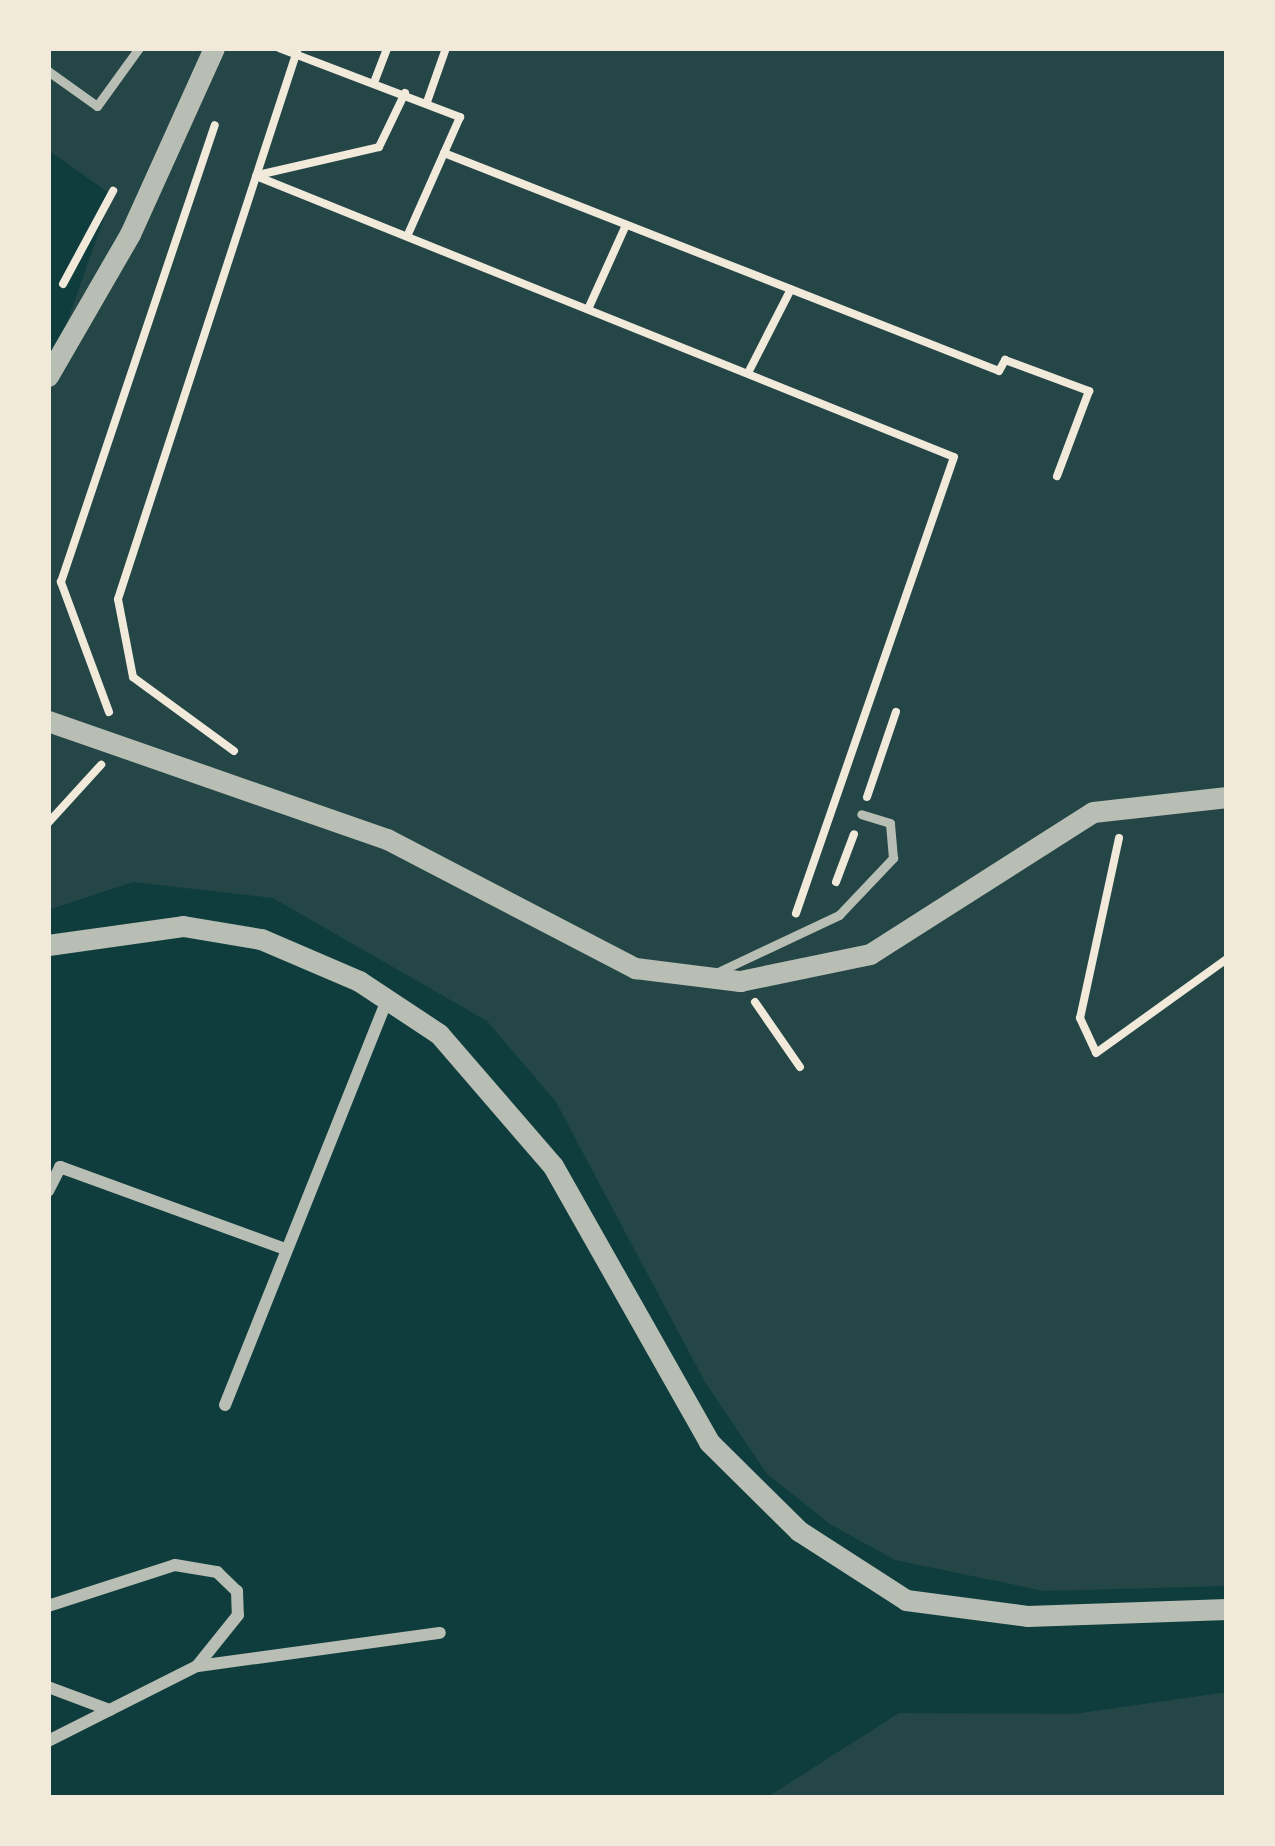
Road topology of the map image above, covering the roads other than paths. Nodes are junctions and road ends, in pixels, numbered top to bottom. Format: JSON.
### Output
{"nodes":[{"id":1,"x":139,"y":48,"type":"edge"},
{"id":2,"x":214,"y":48,"type":"edge"},
{"id":3,"x":48,"y":71,"type":"edge"},
{"id":4,"x":48,"y":376,"type":"edge"},
{"id":5,"x":48,"y":722,"type":"edge"},
{"id":6,"x":1227,"y":796,"type":"edge"},
{"id":7,"x":862,"y":814,"type":"road end"},
{"id":8,"x":48,"y":945,"type":"edge"},
{"id":9,"x":707,"y":977,"type":"junction"},
{"id":10,"x":387,"y":1000,"type":"junction"},
{"id":11,"x":48,"y":1191,"type":"edge"},
{"id":12,"x":284,"y":1248,"type":"junction"},
{"id":13,"x":225,"y":1406,"type":"dead end"},
{"id":14,"x":48,"y":1606,"type":"edge"},
{"id":15,"x":1227,"y":1609,"type":"edge"},
{"id":16,"x":440,"y":1633,"type":"dead end"},
{"id":17,"x":196,"y":1666,"type":"junction"},
{"id":18,"x":48,"y":1688,"type":"edge"},
{"id":19,"x":110,"y":1710,"type":"junction"},
{"id":20,"x":48,"y":1741,"type":"edge"}],
"edges":[{"from":1,"to":3,"type":"lane"},
{"from":2,"to":4,"type":"street"},
{"from":5,"to":9,"type":"street"},
{"from":6,"to":9,"type":"street"},
{"from":7,"to":9,"type":"lane"},
{"from":8,"to":10,"type":"street"},
{"from":10,"to":12,"type":"street"},
{"from":10,"to":15,"type":"street"},
{"from":11,"to":12,"type":"street"},
{"from":12,"to":13,"type":"street"},
{"from":14,"to":17,"type":"street"},
{"from":16,"to":17,"type":"street"},
{"from":17,"to":19,"type":"street"},
{"from":18,"to":19,"type":"street"},
{"from":19,"to":20,"type":"street"}]}
